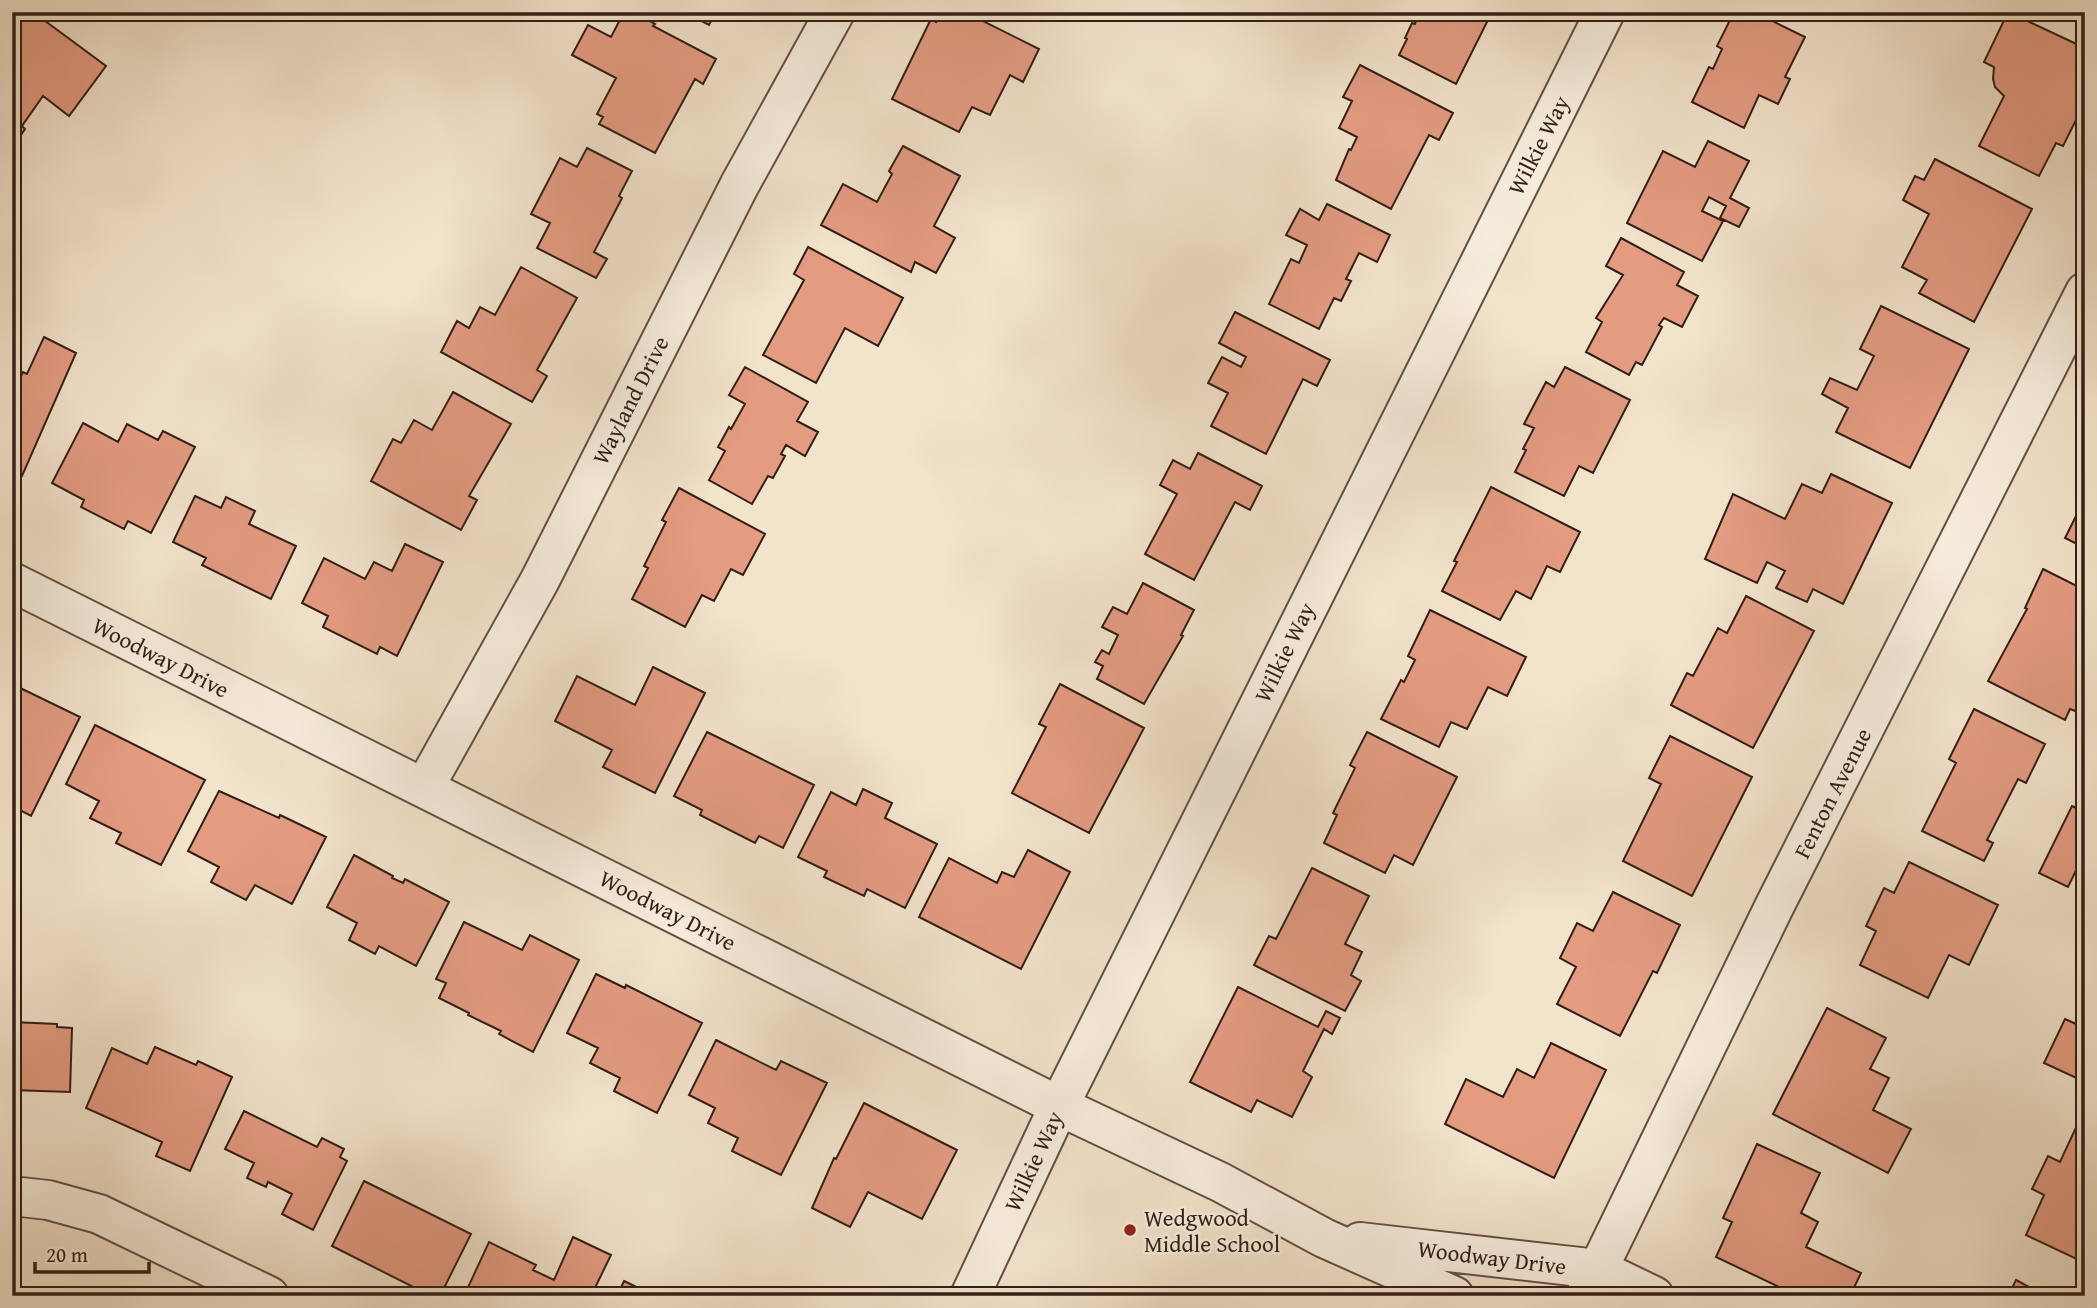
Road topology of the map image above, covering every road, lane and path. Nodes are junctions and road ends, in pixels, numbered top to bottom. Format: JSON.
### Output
{"nodes":[{"id":1,"x":835,"y":12,"type":"edge"},
{"id":2,"x":1605,"y":12,"type":"edge"},
{"id":3,"x":2085,"y":292,"type":"edge"},
{"id":4,"x":12,"y":582,"type":"edge"},
{"id":5,"x":424,"y":788,"type":"junction"},
{"id":6,"x":1059,"y":1106,"type":"junction"},
{"id":7,"x":12,"y":1196,"type":"edge"},
{"id":8,"x":1324,"y":1238,"type":"junction"},
{"id":9,"x":1592,"y":1282,"type":"edge"},
{"id":10,"x":269,"y":1296,"type":"edge"},
{"id":11,"x":970,"y":1296,"type":"edge"},
{"id":12,"x":1454,"y":1296,"type":"edge"},
{"id":13,"x":1654,"y":1296,"type":"edge"}],
"edges":[{"from":1,"to":5,"type":"street","name":"Wayland Drive"},
{"from":2,"to":6,"type":"street","name":"Wilkie Way"},
{"from":3,"to":9,"type":"street","name":"Fenton Avenue"},
{"from":4,"to":5,"type":"street","name":"Woodway Drive"},
{"from":5,"to":6,"type":"street","name":"Woodway Drive"},
{"from":6,"to":8,"type":"street","name":"Woodway Drive"},
{"from":6,"to":11,"type":"street","name":"Wilkie Way"},
{"from":7,"to":10,"type":"street"},
{"from":8,"to":9,"type":"street","name":"Woodway Drive"},
{"from":8,"to":12,"type":"street","name":"Woodway Drive"},
{"from":9,"to":13,"type":"street","name":"Woodway Drive"}]}
